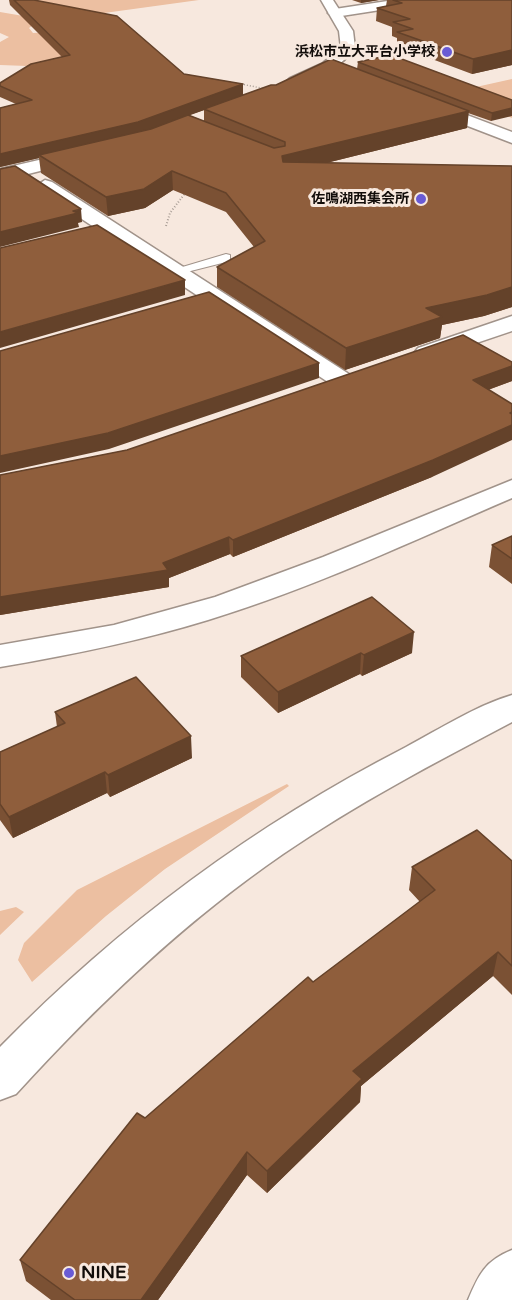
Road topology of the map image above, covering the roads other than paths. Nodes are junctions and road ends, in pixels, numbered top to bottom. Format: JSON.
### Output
{"nodes":[{"id":1,"x":418,"y":0,"type":"edge"},
{"id":2,"x":331,"y":7,"type":"edge"},
{"id":3,"x":325,"y":67,"type":"junction"},
{"id":4,"x":352,"y":74,"type":"edge"},
{"id":5,"x":276,"y":91,"type":"edge"},
{"id":6,"x":411,"y":98,"type":"edge"},
{"id":7,"x":512,"y":138,"type":"edge"},
{"id":8,"x":100,"y":151,"type":"edge"},
{"id":9,"x":10,"y":173,"type":"edge"},
{"id":10,"x":109,"y":228,"type":"junction"},
{"id":11,"x":87,"y":233,"type":"edge"},
{"id":12,"x":226,"y":258,"type":"dead end"},
{"id":13,"x":183,"y":269,"type":"junction"},
{"id":14,"x":214,"y":296,"type":"junction"},
{"id":15,"x":191,"y":303,"type":"edge"},
{"id":16,"x":512,"y":323,"type":"edge"},
{"id":17,"x":468,"y":338,"type":"junction"},
{"id":18,"x":495,"y":353,"type":"edge"},
{"id":19,"x":406,"y":359,"type":"edge"},
{"id":20,"x":310,"y":392,"type":"edge"},
{"id":21,"x":512,"y":488,"type":"edge"},
{"id":22,"x":0,"y":656,"type":"edge"},
{"id":23,"x":512,"y":707,"type":"edge"},
{"id":24,"x":5,"y":1064,"type":"edge"},
{"id":25,"x":512,"y":1276,"type":"edge"},
{"id":26,"x":495,"y":1300,"type":"edge"}],
"edges":[{"from":1,"to":2,"type":"street"},
{"from":2,"to":3,"type":"street"},
{"from":3,"to":4,"type":"street"},
{"from":3,"to":5,"type":"street"},
{"from":6,"to":7,"type":"street"},
{"from":8,"to":9,"type":"street"},
{"from":9,"to":10,"type":"street"},
{"from":10,"to":11,"type":"street"},
{"from":10,"to":13,"type":"street"},
{"from":12,"to":13,"type":"lane"},
{"from":13,"to":14,"type":"street"},
{"from":14,"to":15,"type":"street"},
{"from":14,"to":20,"type":"street"},
{"from":16,"to":17,"type":"street"},
{"from":17,"to":18,"type":"street"},
{"from":17,"to":19,"type":"street"},
{"from":21,"to":22,"type":"street"},
{"from":23,"to":24,"type":"street"},
{"from":25,"to":26,"type":"street"}]}
